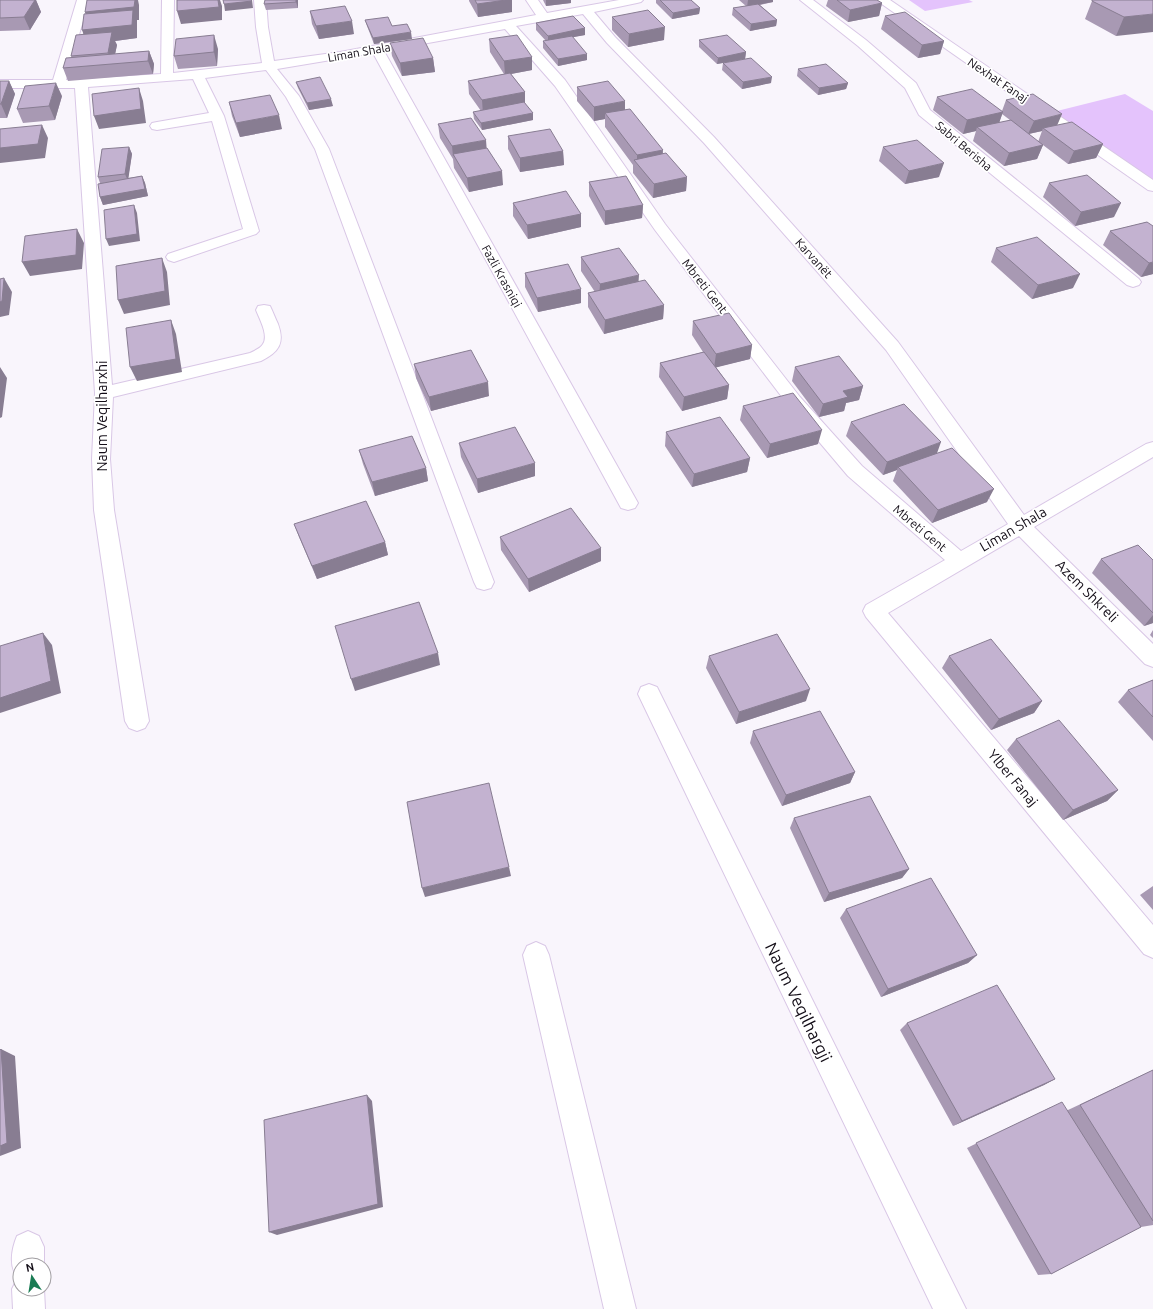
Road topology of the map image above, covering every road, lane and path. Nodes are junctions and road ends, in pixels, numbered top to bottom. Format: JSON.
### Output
{"nodes":[{"id":1,"x":83,"y":0,"type":"edge"},
{"id":2,"x":168,"y":0,"type":"edge"},
{"id":3,"x":260,"y":0,"type":"edge"},
{"id":4,"x":532,"y":0,"type":"edge"},
{"id":5,"x":637,"y":0,"type":"edge"},
{"id":6,"x":806,"y":0,"type":"edge"},
{"id":7,"x":882,"y":0,"type":"edge"},
{"id":8,"x":586,"y":10,"type":"junction"},
{"id":9,"x":544,"y":18,"type":"junction"},
{"id":10,"x":508,"y":25,"type":"junction"},
{"id":11,"x":377,"y":49,"type":"junction"},
{"id":12,"x":269,"y":66,"type":"junction"},
{"id":13,"x":197,"y":75,"type":"junction"},
{"id":14,"x":167,"y":78,"type":"junction"},
{"id":15,"x":0,"y":84,"type":"edge"},
{"id":16,"x":58,"y":84,"type":"junction"},
{"id":17,"x":81,"y":84,"type":"junction"},
{"id":18,"x":217,"y":116,"type":"junction"},
{"id":19,"x":157,"y":126,"type":"dead end"},
{"id":20,"x":1153,"y":187,"type":"edge"},
{"id":21,"x":174,"y":257,"type":"dead end"},
{"id":22,"x":1133,"y":282,"type":"dead end"},
{"id":23,"x":264,"y":310,"type":"dead end"},
{"id":24,"x":104,"y":393,"type":"junction"},
{"id":25,"x":1153,"y":448,"type":"edge"},
{"id":26,"x":628,"y":503,"type":"dead end"},
{"id":27,"x":1020,"y":525,"type":"junction"},
{"id":28,"x":959,"y":561,"type":"junction"},
{"id":29,"x":484,"y":582,"type":"dead end"},
{"id":30,"x":874,"y":611,"type":"joint"},
{"id":31,"x":1153,"y":658,"type":"edge"},
{"id":32,"x":649,"y":694,"type":"dead end"},
{"id":33,"x":137,"y":721,"type":"dead end"},
{"id":34,"x":1153,"y":945,"type":"edge"},
{"id":35,"x":536,"y":955,"type":"dead end"},
{"id":36,"x":28,"y":1297,"type":"edge"},
{"id":37,"x":29,"y":1309,"type":"edge"},
{"id":38,"x":620,"y":1309,"type":"edge"},
{"id":39,"x":950,"y":1309,"type":"edge"}],
"edges":[{"from":1,"to":16,"type":"street"},
{"from":2,"to":14,"type":"street"},
{"from":3,"to":12,"type":"street"},
{"from":4,"to":9,"type":"street"},
{"from":5,"to":8,"type":"street","name":"Liman Shala"},
{"from":6,"to":22,"type":"street","name":"Sabri Berisha"},
{"from":7,"to":20,"type":"street","name":"Nexhat Fanaj"},
{"from":8,"to":9,"type":"street","name":"Liman Shala"},
{"from":8,"to":27,"type":"street","name":"Karvanët"},
{"from":9,"to":10,"type":"street","name":"Liman Shala"},
{"from":10,"to":11,"type":"street","name":"Liman Shala"},
{"from":10,"to":28,"type":"street","name":"Mbreti Gent"},
{"from":11,"to":12,"type":"street","name":"Liman Shala"},
{"from":11,"to":26,"type":"street","name":"Fazli Krasniqi"},
{"from":12,"to":13,"type":"street","name":"Liman Shala"},
{"from":12,"to":29,"type":"street"},
{"from":13,"to":14,"type":"street","name":"Liman Shala"},
{"from":13,"to":18,"type":"street"},
{"from":14,"to":17,"type":"street","name":"Liman Shala"},
{"from":15,"to":16,"type":"street","name":"Liman Shala"},
{"from":16,"to":17,"type":"street","name":"Liman Shala"},
{"from":17,"to":24,"type":"street","name":"Naum Veqilharxhi"},
{"from":18,"to":19,"type":"street"},
{"from":18,"to":21,"type":"street"},
{"from":23,"to":24,"type":"street"},
{"from":24,"to":33,"type":"street","name":"Naum Veqilharxhi"},
{"from":25,"to":27,"type":"street","name":"Liman Shala"},
{"from":27,"to":28,"type":"street","name":"Liman Shala"},
{"from":27,"to":31,"type":"street","name":"Azem Shkreli"},
{"from":28,"to":30,"type":"street","name":"Liman Shala"},
{"from":30,"to":34,"type":"street","name":"Ylber Fanaj"},
{"from":32,"to":39,"type":"street","name":"Naum Veqilhargji"},
{"from":35,"to":38,"type":"street"},
{"from":36,"to":37,"type":"street"}]}
